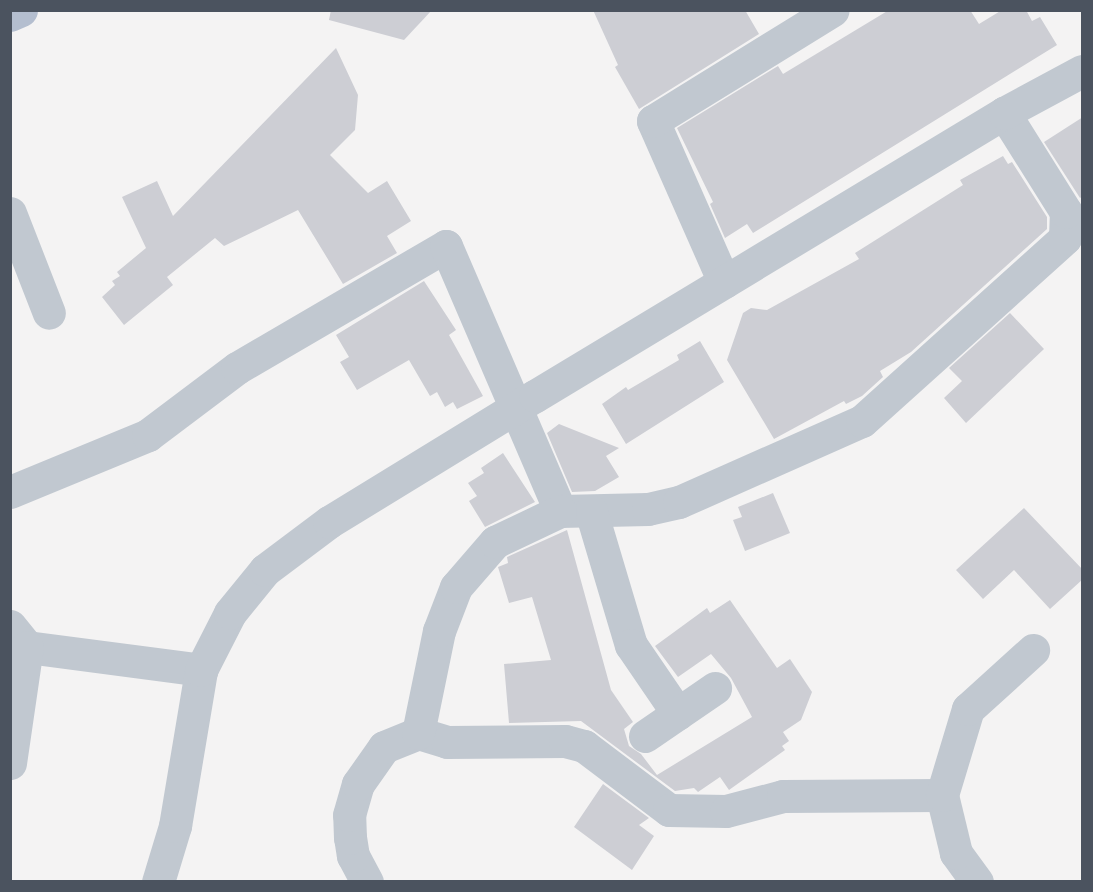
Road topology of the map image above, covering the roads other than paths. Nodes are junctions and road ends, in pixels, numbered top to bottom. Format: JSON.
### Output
{"nodes":[{"id":1,"x":21,"y":10,"type":"edge"},
{"id":2,"x":833,"y":10,"type":"edge"},
{"id":3,"x":10,"y":15,"type":"edge"},
{"id":4,"x":1083,"y":71,"type":"edge"},
{"id":5,"x":1004,"y":113,"type":"junction"},
{"id":6,"x":10,"y":213,"type":"edge"},
{"id":7,"x":724,"y":282,"type":"junction"},
{"id":8,"x":49,"y":313,"type":"dead end"},
{"id":9,"x":516,"y":408,"type":"junction"},
{"id":10,"x":10,"y":492,"type":"edge"},
{"id":11,"x":575,"y":511,"type":"junction"},
{"id":12,"x":19,"y":637,"type":"edge"},
{"id":13,"x":1033,"y":650,"type":"dead end"},
{"id":14,"x":201,"y":670,"type":"junction"},
{"id":15,"x":715,"y":688,"type":"dead end"},
{"id":16,"x":678,"y":714,"type":"junction"},
{"id":17,"x":418,"y":733,"type":"junction"},
{"id":18,"x":645,"y":736,"type":"dead end"},
{"id":19,"x":10,"y":764,"type":"edge"},
{"id":20,"x":942,"y":795,"type":"junction"},
{"id":21,"x":158,"y":882,"type":"edge"},
{"id":22,"x":367,"y":882,"type":"edge"},
{"id":23,"x":977,"y":882,"type":"edge"}],
"edges":[{"from":1,"to":3,"type":"main road"},
{"from":2,"to":7,"type":"street"},
{"from":4,"to":5,"type":"street"},
{"from":5,"to":7,"type":"street"},
{"from":5,"to":11,"type":"street"},
{"from":6,"to":8,"type":"street"},
{"from":7,"to":9,"type":"street"},
{"from":9,"to":10,"type":"street"},
{"from":9,"to":11,"type":"street"},
{"from":9,"to":14,"type":"street"},
{"from":11,"to":16,"type":"street"},
{"from":11,"to":17,"type":"street"},
{"from":12,"to":14,"type":"street"},
{"from":12,"to":19,"type":"street"},
{"from":13,"to":20,"type":"street"},
{"from":14,"to":21,"type":"street"},
{"from":15,"to":16,"type":"street"},
{"from":16,"to":18,"type":"street"},
{"from":17,"to":20,"type":"street"},
{"from":17,"to":22,"type":"street"},
{"from":20,"to":23,"type":"street"}]}
